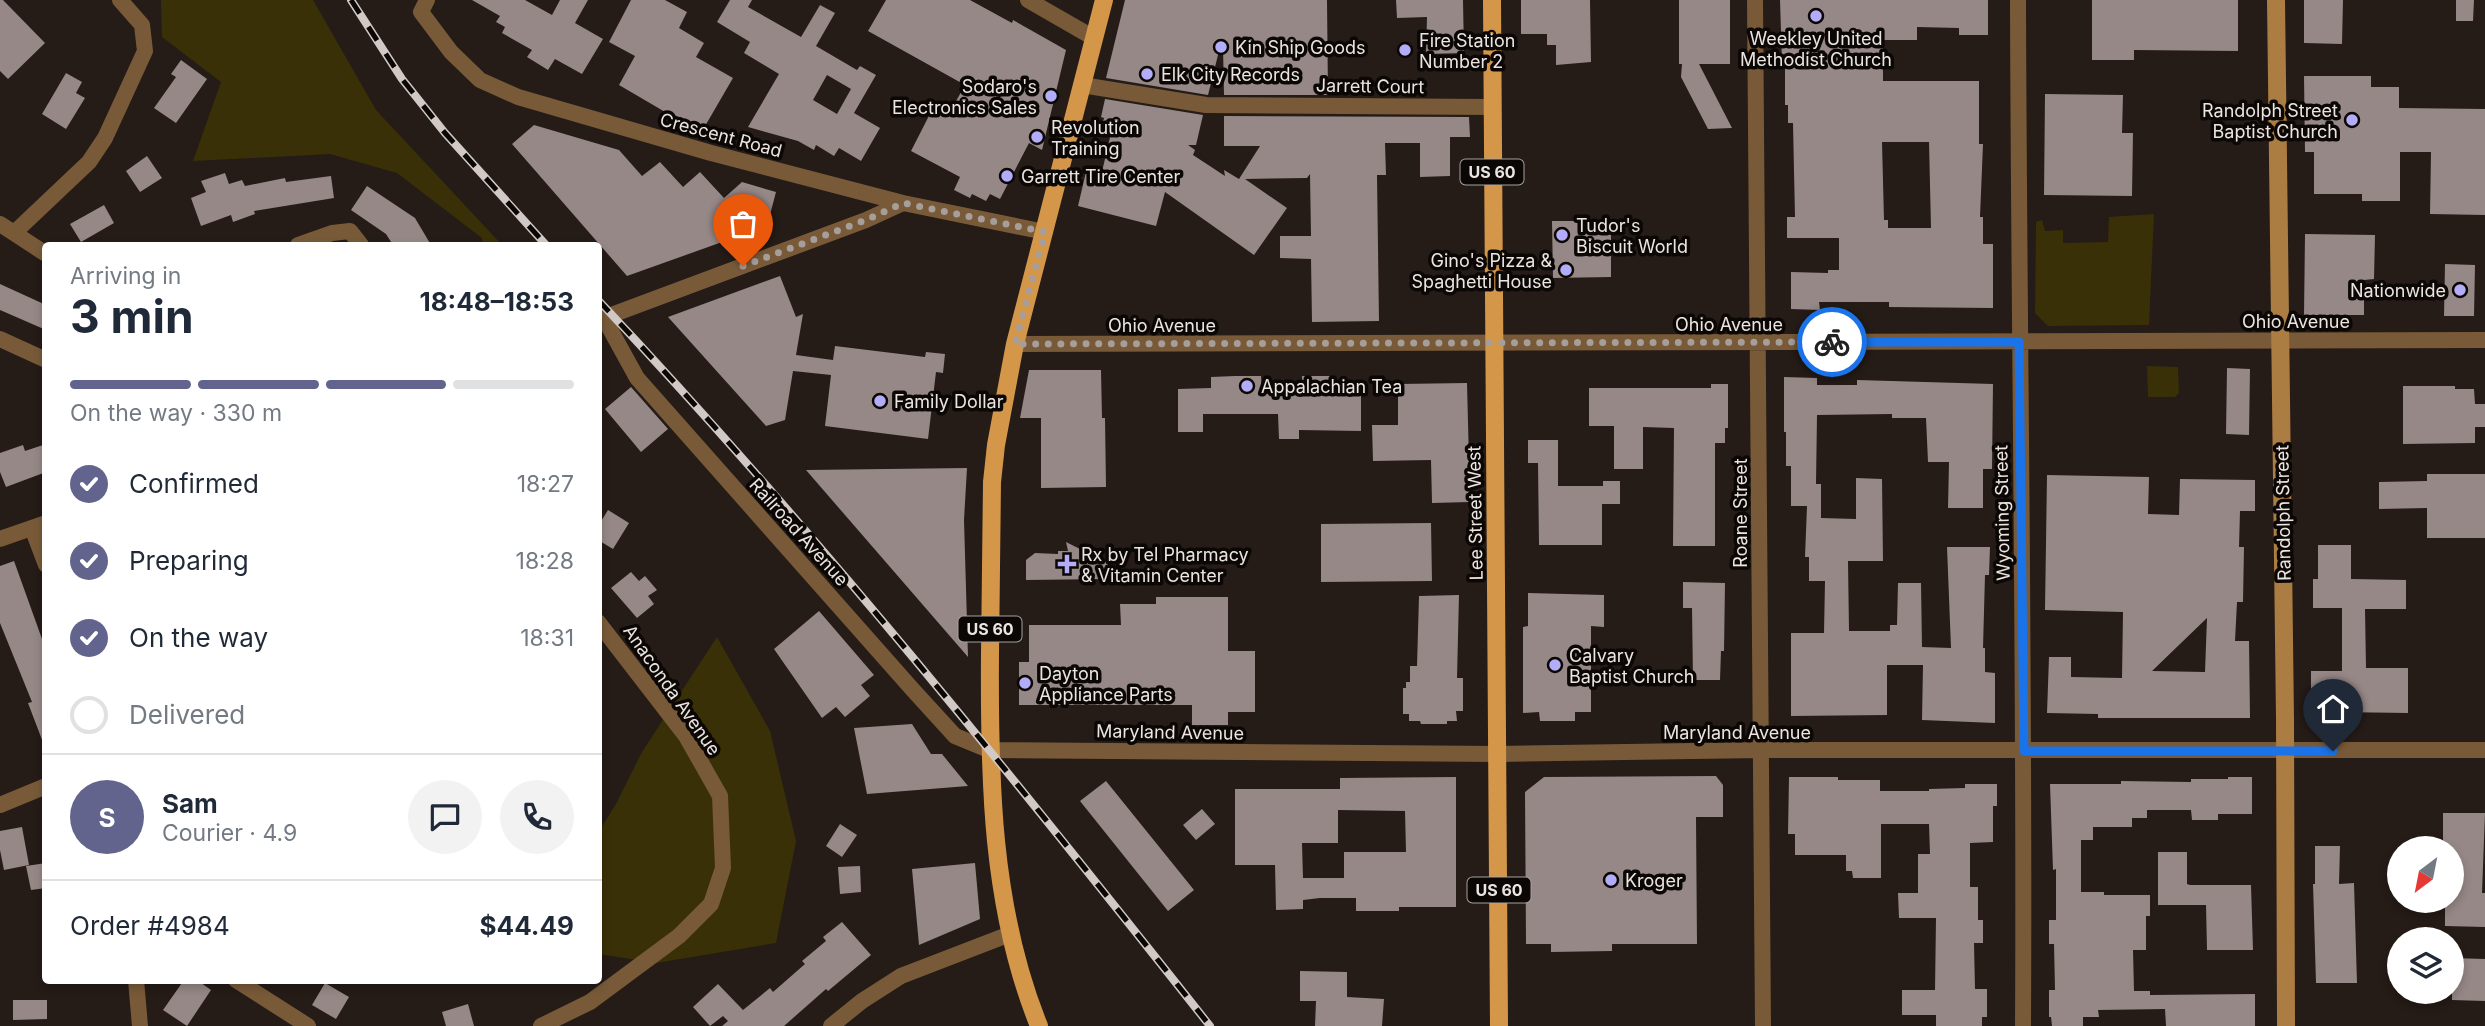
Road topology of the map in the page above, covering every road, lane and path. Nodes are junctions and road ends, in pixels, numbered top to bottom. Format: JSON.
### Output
{"nodes":[{"id":1,"x":120,"y":0,"type":"edge"},
{"id":2,"x":1028,"y":0,"type":"edge"},
{"id":3,"x":1104,"y":0,"type":"edge"},
{"id":4,"x":1492,"y":0,"type":"edge"},
{"id":5,"x":1755,"y":0,"type":"edge"},
{"id":6,"x":2018,"y":0,"type":"edge"},
{"id":7,"x":2276,"y":0,"type":"edge"},
{"id":8,"x":424,"y":6,"type":"edge"},
{"id":9,"x":1094,"y":38,"type":"junction"},
{"id":10,"x":1082,"y":85,"type":"junction"},
{"id":11,"x":1491,"y":107,"type":"junction"},
{"id":12,"x":903,"y":203,"type":"junction"},
{"id":13,"x":7,"y":229,"type":"edge"},
{"id":14,"x":1045,"y":232,"type":"junction"},
{"id":15,"x":306,"y":242,"type":"edge"},
{"id":16,"x":358,"y":242,"type":"edge"},
{"id":17,"x":42,"y":251,"type":"edge"},
{"id":18,"x":602,"y":319,"type":"edge"},
{"id":19,"x":602,"y":321,"type":"edge"},
{"id":20,"x":0,"y":339,"type":"edge"},
{"id":21,"x":2281,"y":340,"type":"junction"},
{"id":22,"x":2485,"y":340,"type":"edge"},
{"id":23,"x":1758,"y":342,"type":"junction"},
{"id":24,"x":2019,"y":342,"type":"junction"},
{"id":25,"x":1015,"y":344,"type":"junction"},
{"id":26,"x":1494,"y":344,"type":"junction"},
{"id":27,"x":42,"y":358,"type":"edge"},
{"id":28,"x":39,"y":525,"type":"edge"},
{"id":29,"x":0,"y":538,"type":"edge"},
{"id":30,"x":602,"y":627,"type":"edge"},
{"id":31,"x":989,"y":750,"type":"junction"},
{"id":32,"x":1760,"y":750,"type":"junction"},
{"id":33,"x":2485,"y":750,"type":"edge"},
{"id":34,"x":2024,"y":751,"type":"junction"},
{"id":35,"x":2286,"y":751,"type":"junction"},
{"id":36,"x":1499,"y":754,"type":"junction"},
{"id":37,"x":42,"y":787,"type":"edge"},
{"id":38,"x":0,"y":805,"type":"edge"},
{"id":39,"x":1010,"y":934,"type":"junction"},
{"id":40,"x":136,"y":984,"type":"edge"},
{"id":41,"x":242,"y":984,"type":"edge"},
{"id":42,"x":140,"y":1026,"type":"edge"},
{"id":43,"x":308,"y":1026,"type":"edge"},
{"id":44,"x":541,"y":1026,"type":"edge"},
{"id":45,"x":831,"y":1026,"type":"edge"},
{"id":46,"x":1038,"y":1026,"type":"edge"},
{"id":47,"x":1499,"y":1026,"type":"edge"},
{"id":48,"x":1763,"y":1026,"type":"edge"},
{"id":49,"x":2023,"y":1026,"type":"edge"},
{"id":50,"x":2286,"y":1026,"type":"edge"}],
"edges":[{"from":1,"to":13,"type":"street"},
{"from":2,"to":9,"type":"street"},
{"from":3,"to":9,"type":"main road","number":"US 60"},
{"from":4,"to":11,"type":"main road","name":"Lee Street West","number":"US 60"},
{"from":5,"to":23,"type":"street","name":"Roane Street"},
{"from":6,"to":24,"type":"street","name":"Wyoming Street"},
{"from":7,"to":21,"type":"main road","name":"Randolph Street"},
{"from":8,"to":12,"type":"street","name":"Crescent Road"},
{"from":9,"to":10,"type":"main road","number":"US 60"},
{"from":10,"to":11,"type":"street","name":"Jarrett Court"},
{"from":10,"to":14,"type":"main road","number":"US 60"},
{"from":11,"to":26,"type":"main road","name":"Lee Street West","number":"US 60"},
{"from":12,"to":14,"type":"street","name":"Crescent Road"},
{"from":12,"to":18,"type":"street"},
{"from":13,"to":17,"type":"street"},
{"from":14,"to":25,"type":"main road","number":"US 60"},
{"from":15,"to":16,"type":"street"},
{"from":19,"to":31,"type":"street","name":"Railroad Avenue"},
{"from":20,"to":27,"type":"street"},
{"from":21,"to":22,"type":"street","name":"Ohio Avenue"},
{"from":21,"to":24,"type":"street","name":"Ohio Avenue"},
{"from":21,"to":35,"type":"main road","name":"Randolph Street"},
{"from":23,"to":24,"type":"street","name":"Ohio Avenue"},
{"from":23,"to":26,"type":"street","name":"Ohio Avenue"},
{"from":23,"to":32,"type":"street","name":"Roane Street"},
{"from":24,"to":34,"type":"street","name":"Wyoming Street"},
{"from":25,"to":26,"type":"street","name":"Ohio Avenue"},
{"from":25,"to":31,"type":"main road","number":"US 60"},
{"from":26,"to":36,"type":"main road","name":"Lee Street West","number":"US 60"},
{"from":28,"to":29,"type":"street"},
{"from":30,"to":44,"type":"street","name":"Anaconda Avenue"},
{"from":31,"to":36,"type":"street","name":"Maryland Avenue"},
{"from":31,"to":39,"type":"main road","number":"US 60"},
{"from":32,"to":34,"type":"street","name":"Maryland Avenue"},
{"from":32,"to":36,"type":"street","name":"Maryland Avenue"},
{"from":32,"to":48,"type":"street","name":"Roane Street"},
{"from":33,"to":35,"type":"street","name":"Maryland Avenue"},
{"from":34,"to":35,"type":"street","name":"Maryland Avenue"},
{"from":34,"to":49,"type":"street","name":"Wyoming Street"},
{"from":35,"to":50,"type":"main road","name":"Randolph Street"},
{"from":36,"to":47,"type":"main road","name":"Lee Street West","number":"US 60"},
{"from":37,"to":38,"type":"street"},
{"from":39,"to":45,"type":"street"},
{"from":39,"to":46,"type":"main road","number":"US 60"},
{"from":40,"to":42,"type":"street"},
{"from":41,"to":43,"type":"street"}]}
